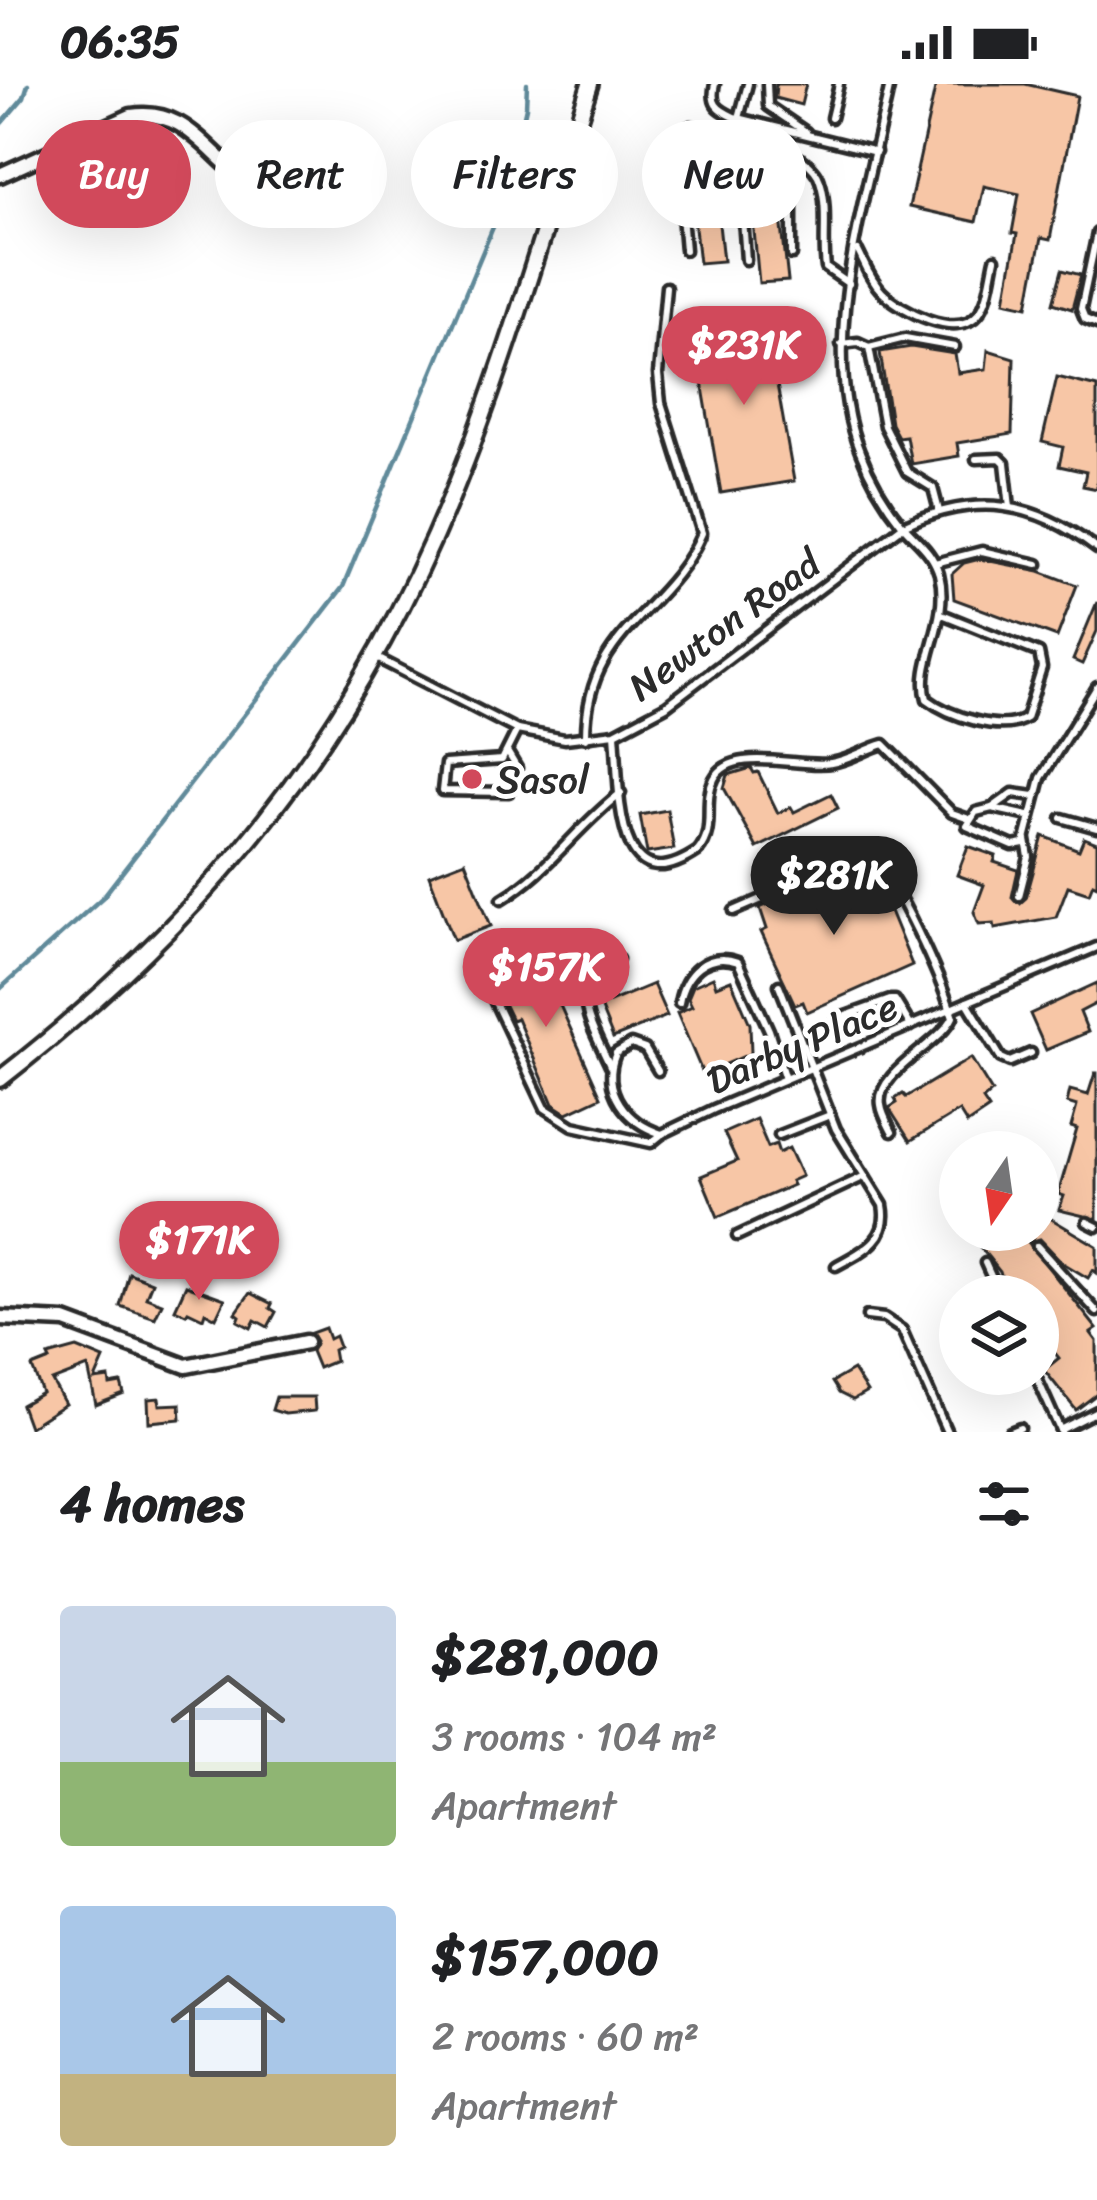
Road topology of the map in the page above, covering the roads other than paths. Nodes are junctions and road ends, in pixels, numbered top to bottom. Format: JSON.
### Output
{"nodes":[{"id":1,"x":590,"y":84,"type":"edge"},
{"id":2,"x":716,"y":84,"type":"edge"},
{"id":3,"x":748,"y":84,"type":"edge"},
{"id":4,"x":767,"y":84,"type":"edge"},
{"id":5,"x":839,"y":84,"type":"edge"},
{"id":6,"x":890,"y":84,"type":"edge"},
{"id":7,"x":739,"y":118,"type":"junction"},
{"id":8,"x":831,"y":118,"type":"dead end"},
{"id":9,"x":808,"y":134,"type":"junction"},
{"id":10,"x":876,"y":152,"type":"junction"},
{"id":11,"x":215,"y":155,"type":"edge"},
{"id":12,"x":806,"y":163,"type":"edge"},
{"id":13,"x":0,"y":175,"type":"edge"},
{"id":14,"x":683,"y":228,"type":"edge"},
{"id":15,"x":744,"y":228,"type":"edge"},
{"id":16,"x":791,"y":228,"type":"edge"},
{"id":17,"x":1096,"y":233,"type":"edge"},
{"id":18,"x":856,"y":248,"type":"junction"},
{"id":19,"x":685,"y":250,"type":"dead end"},
{"id":20,"x":791,"y":255,"type":"dead end"},
{"id":21,"x":746,"y":260,"type":"dead end"},
{"id":22,"x":995,"y":260,"type":"dead end"},
{"id":23,"x":849,"y":284,"type":"junction"},
{"id":24,"x":666,"y":286,"type":"dead end"},
{"id":25,"x":1097,"y":325,"type":"edge"},
{"id":26,"x":841,"y":344,"type":"junction"},
{"id":27,"x":869,"y":347,"type":"junction"},
{"id":28,"x":955,"y":347,"type":"dead end"},
{"id":29,"x":976,"y":459,"type":"dead end"},
{"id":30,"x":1010,"y":507,"type":"junction"},
{"id":31,"x":939,"y":511,"type":"junction"},
{"id":32,"x":903,"y":526,"type":"junction"},
{"id":33,"x":1097,"y":549,"type":"edge"},
{"id":34,"x":935,"y":563,"type":"junction"},
{"id":35,"x":1038,"y":564,"type":"dead end"},
{"id":36,"x":941,"y":614,"type":"junction"},
{"id":37,"x":375,"y":657,"type":"junction"},
{"id":38,"x":1096,"y":694,"type":"edge"},
{"id":39,"x":517,"y":730,"type":"junction"},
{"id":40,"x":615,"y":733,"type":"junction"},
{"id":41,"x":586,"y":738,"type":"junction"},
{"id":42,"x":508,"y":753,"type":"junction"},
{"id":43,"x":621,"y":793,"type":"junction"},
{"id":44,"x":1034,"y":796,"type":"junction"},
{"id":45,"x":992,"y":808,"type":"junction"},
{"id":46,"x":1028,"y":816,"type":"junction"},
{"id":47,"x":1062,"y":818,"type":"dead end"},
{"id":48,"x":969,"y":819,"type":"junction"},
{"id":49,"x":1097,"y":827,"type":"edge"},
{"id":50,"x":1026,"y":840,"type":"junction"},
{"id":51,"x":1019,"y":896,"type":"dead end"},
{"id":52,"x":502,"y":899,"type":"dead end"},
{"id":53,"x":734,"y":911,"type":"dead end"},
{"id":54,"x":508,"y":946,"type":"dead end"},
{"id":55,"x":1097,"y":947,"type":"edge"},
{"id":56,"x":618,"y":959,"type":"dead end"},
{"id":57,"x":779,"y":985,"type":"dead end"},
{"id":58,"x":967,"y":1002,"type":"junction"},
{"id":59,"x":679,"y":1003,"type":"dead end"},
{"id":60,"x":951,"y":1009,"type":"junction"},
{"id":61,"x":837,"y":1019,"type":"dead end"},
{"id":62,"x":911,"y":1026,"type":"junction"},
{"id":63,"x":1030,"y":1053,"type":"dead end"},
{"id":64,"x":611,"y":1069,"type":"junction"},
{"id":65,"x":810,"y":1069,"type":"junction"},
{"id":66,"x":658,"y":1071,"type":"dead end"},
{"id":67,"x":0,"y":1079,"type":"edge"},
{"id":68,"x":785,"y":1079,"type":"junction"},
{"id":69,"x":830,"y":1115,"type":"junction"},
{"id":70,"x":892,"y":1132,"type":"dead end"},
{"id":71,"x":662,"y":1134,"type":"junction"},
{"id":72,"x":779,"y":1135,"type":"dead end"},
{"id":73,"x":866,"y":1176,"type":"junction"},
{"id":74,"x":1087,"y":1222,"type":"dead end"},
{"id":75,"x":1097,"y":1228,"type":"edge"},
{"id":76,"x":737,"y":1236,"type":"dead end"},
{"id":77,"x":1042,"y":1251,"type":"edge"},
{"id":78,"x":985,"y":1263,"type":"dead end"},
{"id":79,"x":836,"y":1265,"type":"dead end"},
{"id":80,"x":990,"y":1275,"type":"edge"},
{"id":81,"x":1097,"y":1312,"type":"edge"},
{"id":82,"x":868,"y":1316,"type":"dead end"},
{"id":83,"x":0,"y":1318,"type":"edge"},
{"id":84,"x":306,"y":1342,"type":"dead end"},
{"id":85,"x":1044,"y":1395,"type":"edge"},
{"id":86,"x":1097,"y":1411,"type":"edge"},
{"id":87,"x":1020,"y":1428,"type":"dead end"},
{"id":88,"x":1060,"y":1431,"type":"edge"},
{"id":89,"x":947,"y":1432,"type":"edge"},
{"id":90,"x":1010,"y":1432,"type":"edge"}],
"edges":[{"from":1,"to":37,"type":"street"},
{"from":2,"to":7,"type":"lane"},
{"from":3,"to":7,"type":"lane"},
{"from":4,"to":9,"type":"lane"},
{"from":5,"to":8,"type":"lane"},
{"from":6,"to":10,"type":"lane"},
{"from":7,"to":9,"type":"lane"},
{"from":9,"to":10,"type":"lane"},
{"from":10,"to":18,"type":"lane"},
{"from":11,"to":13,"type":"street"},
{"from":12,"to":23,"type":"lane"},
{"from":14,"to":19,"type":"lane"},
{"from":15,"to":21,"type":"lane"},
{"from":16,"to":20,"type":"lane"},
{"from":17,"to":25,"type":"lane"},
{"from":18,"to":22,"type":"lane"},
{"from":18,"to":23,"type":"lane"},
{"from":23,"to":26,"type":"lane"},
{"from":24,"to":41,"type":"lane"},
{"from":26,"to":27,"type":"lane"},
{"from":26,"to":32,"type":"lane"},
{"from":27,"to":28,"type":"lane"},
{"from":27,"to":31,"type":"lane"},
{"from":29,"to":30,"type":"lane"},
{"from":30,"to":31,"type":"lane","name":"Newton Road"},
{"from":30,"to":33,"type":"lane","name":"Newton Road"},
{"from":31,"to":32,"type":"lane","name":"Newton Road"},
{"from":32,"to":34,"type":"lane"},
{"from":32,"to":40,"type":"lane","name":"Newton Road"},
{"from":34,"to":35,"type":"lane"},
{"from":34,"to":36,"type":"lane"},
{"from":36,"to":36,"type":"lane"},
{"from":37,"to":39,"type":"lane","name":"Newton Road"},
{"from":37,"to":67,"type":"street"},
{"from":38,"to":44,"type":"lane"},
{"from":39,"to":41,"type":"lane","name":"Newton Road"},
{"from":39,"to":42,"type":"lane"},
{"from":40,"to":41,"type":"lane","name":"Newton Road"},
{"from":40,"to":43,"type":"lane"},
{"from":42,"to":42,"type":"lane"},
{"from":43,"to":48,"type":"lane"},
{"from":43,"to":52,"type":"lane"},
{"from":44,"to":45,"type":"lane"},
{"from":44,"to":46,"type":"lane"},
{"from":45,"to":46,"type":"lane"},
{"from":45,"to":48,"type":"lane"},
{"from":46,"to":50,"type":"lane"},
{"from":47,"to":49,"type":"lane"},
{"from":48,"to":50,"type":"lane"},
{"from":50,"to":51,"type":"lane"},
{"from":53,"to":60,"type":"lane"},
{"from":54,"to":71,"type":"lane"},
{"from":55,"to":58,"type":"lane","name":"Darby Place"},
{"from":56,"to":64,"type":"lane"},
{"from":57,"to":65,"type":"lane"},
{"from":58,"to":60,"type":"lane","name":"Darby Place"},
{"from":58,"to":63,"type":"lane"},
{"from":59,"to":68,"type":"lane"},
{"from":60,"to":62,"type":"lane","name":"Darby Place"},
{"from":60,"to":70,"type":"lane"},
{"from":61,"to":62,"type":"lane"},
{"from":62,"to":65,"type":"lane","name":"Darby Place"},
{"from":64,"to":66,"type":"lane"},
{"from":64,"to":71,"type":"lane"},
{"from":65,"to":68,"type":"lane","name":"Darby Place"},
{"from":65,"to":69,"type":"lane"},
{"from":68,"to":71,"type":"lane","name":"Darby Place"},
{"from":69,"to":72,"type":"lane"},
{"from":69,"to":73,"type":"lane"},
{"from":73,"to":76,"type":"lane"},
{"from":73,"to":79,"type":"lane"},
{"from":74,"to":75,"type":"lane"},
{"from":77,"to":81,"type":"lane"},
{"from":78,"to":80,"type":"lane"},
{"from":82,"to":89,"type":"lane"},
{"from":83,"to":84,"type":"street"},
{"from":85,"to":88,"type":"lane"},
{"from":86,"to":88,"type":"lane"},
{"from":87,"to":90,"type":"lane"}]}
